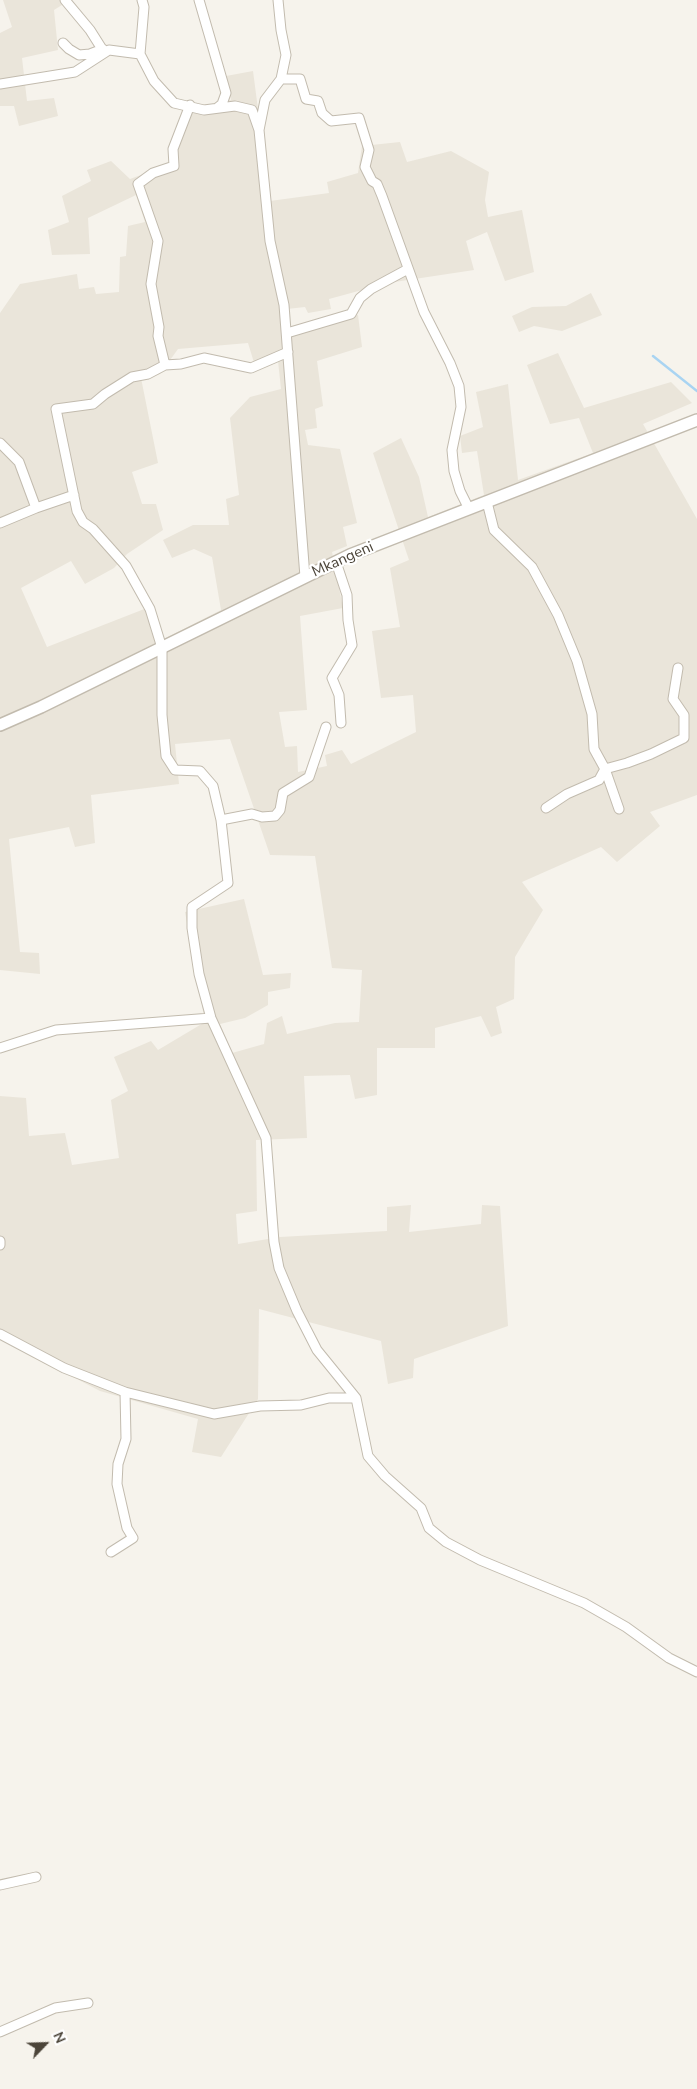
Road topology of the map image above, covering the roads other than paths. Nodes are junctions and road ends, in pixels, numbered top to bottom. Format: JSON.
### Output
{"nodes":[{"id":1,"x":65,"y":0,"type":"edge"},
{"id":2,"x":142,"y":0,"type":"edge"},
{"id":3,"x":199,"y":0,"type":"edge"},
{"id":4,"x":278,"y":0,"type":"edge"},
{"id":5,"x":63,"y":43,"type":"dead end"},
{"id":6,"x":105,"y":50,"type":"junction"},
{"id":7,"x":140,"y":54,"type":"junction"},
{"id":8,"x":281,"y":78,"type":"junction"},
{"id":9,"x":0,"y":84,"type":"edge"},
{"id":10,"x":190,"y":105,"type":"junction"},
{"id":11,"x":216,"y":108,"type":"junction"},
{"id":12,"x":259,"y":130,"type":"junction"},
{"id":13,"x":408,"y":269,"type":"junction"},
{"id":14,"x":286,"y":333,"type":"junction"},
{"id":15,"x":288,"y":352,"type":"junction"},
{"id":16,"x":165,"y":364,"type":"junction"},
{"id":17,"x":697,"y":420,"type":"edge"},
{"id":18,"x":0,"y":443,"type":"edge"},
{"id":19,"x":74,"y":495,"type":"junction"},
{"id":20,"x":487,"y":502,"type":"junction"},
{"id":21,"x":36,"y":508,"type":"junction"},
{"id":22,"x":469,"y":509,"type":"junction"},
{"id":23,"x":0,"y":523,"type":"edge"},
{"id":24,"x":336,"y":562,"type":"junction"},
{"id":25,"x":305,"y":577,"type":"junction"},
{"id":26,"x":162,"y":648,"type":"junction"},
{"id":27,"x":678,"y":668,"type":"dead end"},
{"id":28,"x":341,"y":723,"type":"dead end"},
{"id":29,"x":0,"y":726,"type":"edge"},
{"id":30,"x":326,"y":728,"type":"dead end"},
{"id":31,"x":605,"y":769,"type":"junction"},
{"id":32,"x":546,"y":808,"type":"dead end"},
{"id":33,"x":619,"y":809,"type":"dead end"},
{"id":34,"x":221,"y":820,"type":"junction"},
{"id":35,"x":211,"y":1018,"type":"junction"},
{"id":36,"x":0,"y":1048,"type":"edge"},
{"id":37,"x":0,"y":1334,"type":"edge"},
{"id":38,"x":125,"y":1392,"type":"junction"},
{"id":39,"x":356,"y":1398,"type":"junction"},
{"id":40,"x":111,"y":1552,"type":"dead end"},
{"id":41,"x":697,"y":1672,"type":"edge"},
{"id":42,"x":36,"y":1877,"type":"dead end"},
{"id":43,"x":0,"y":1885,"type":"edge"},
{"id":44,"x":88,"y":2003,"type":"dead end"},
{"id":45,"x":0,"y":2032,"type":"edge"}],
"edges":[{"from":1,"to":6,"type":"street"},
{"from":2,"to":7,"type":"street"},
{"from":3,"to":11,"type":"street"},
{"from":4,"to":8,"type":"street"},
{"from":5,"to":6,"type":"street"},
{"from":6,"to":7,"type":"street"},
{"from":6,"to":9,"type":"street"},
{"from":7,"to":10,"type":"street"},
{"from":8,"to":12,"type":"street"},
{"from":8,"to":13,"type":"street"},
{"from":10,"to":11,"type":"street"},
{"from":10,"to":16,"type":"street"},
{"from":11,"to":12,"type":"street"},
{"from":12,"to":14,"type":"street"},
{"from":13,"to":14,"type":"street"},
{"from":13,"to":22,"type":"street"},
{"from":14,"to":15,"type":"street"},
{"from":15,"to":16,"type":"street"},
{"from":15,"to":25,"type":"street"},
{"from":16,"to":19,"type":"street"},
{"from":17,"to":20,"type":"street","name":"Mkangeni"},
{"from":18,"to":21,"type":"street"},
{"from":19,"to":21,"type":"street"},
{"from":19,"to":26,"type":"street"},
{"from":20,"to":22,"type":"street","name":"Mkangeni"},
{"from":20,"to":31,"type":"street"},
{"from":21,"to":23,"type":"street"},
{"from":22,"to":24,"type":"street","name":"Mkangeni"},
{"from":24,"to":25,"type":"street","name":"Mkangeni"},
{"from":24,"to":28,"type":"street"},
{"from":25,"to":26,"type":"street","name":"Mkangeni"},
{"from":26,"to":29,"type":"street","name":"Mkangeni"},
{"from":26,"to":34,"type":"street"},
{"from":27,"to":31,"type":"street"},
{"from":30,"to":34,"type":"street"},
{"from":31,"to":32,"type":"street"},
{"from":31,"to":33,"type":"street"},
{"from":34,"to":35,"type":"street"},
{"from":35,"to":36,"type":"street"},
{"from":35,"to":39,"type":"street"},
{"from":37,"to":38,"type":"street"},
{"from":38,"to":39,"type":"street"},
{"from":38,"to":40,"type":"street"},
{"from":39,"to":41,"type":"street"},
{"from":42,"to":43,"type":"street"},
{"from":44,"to":45,"type":"street"}]}
